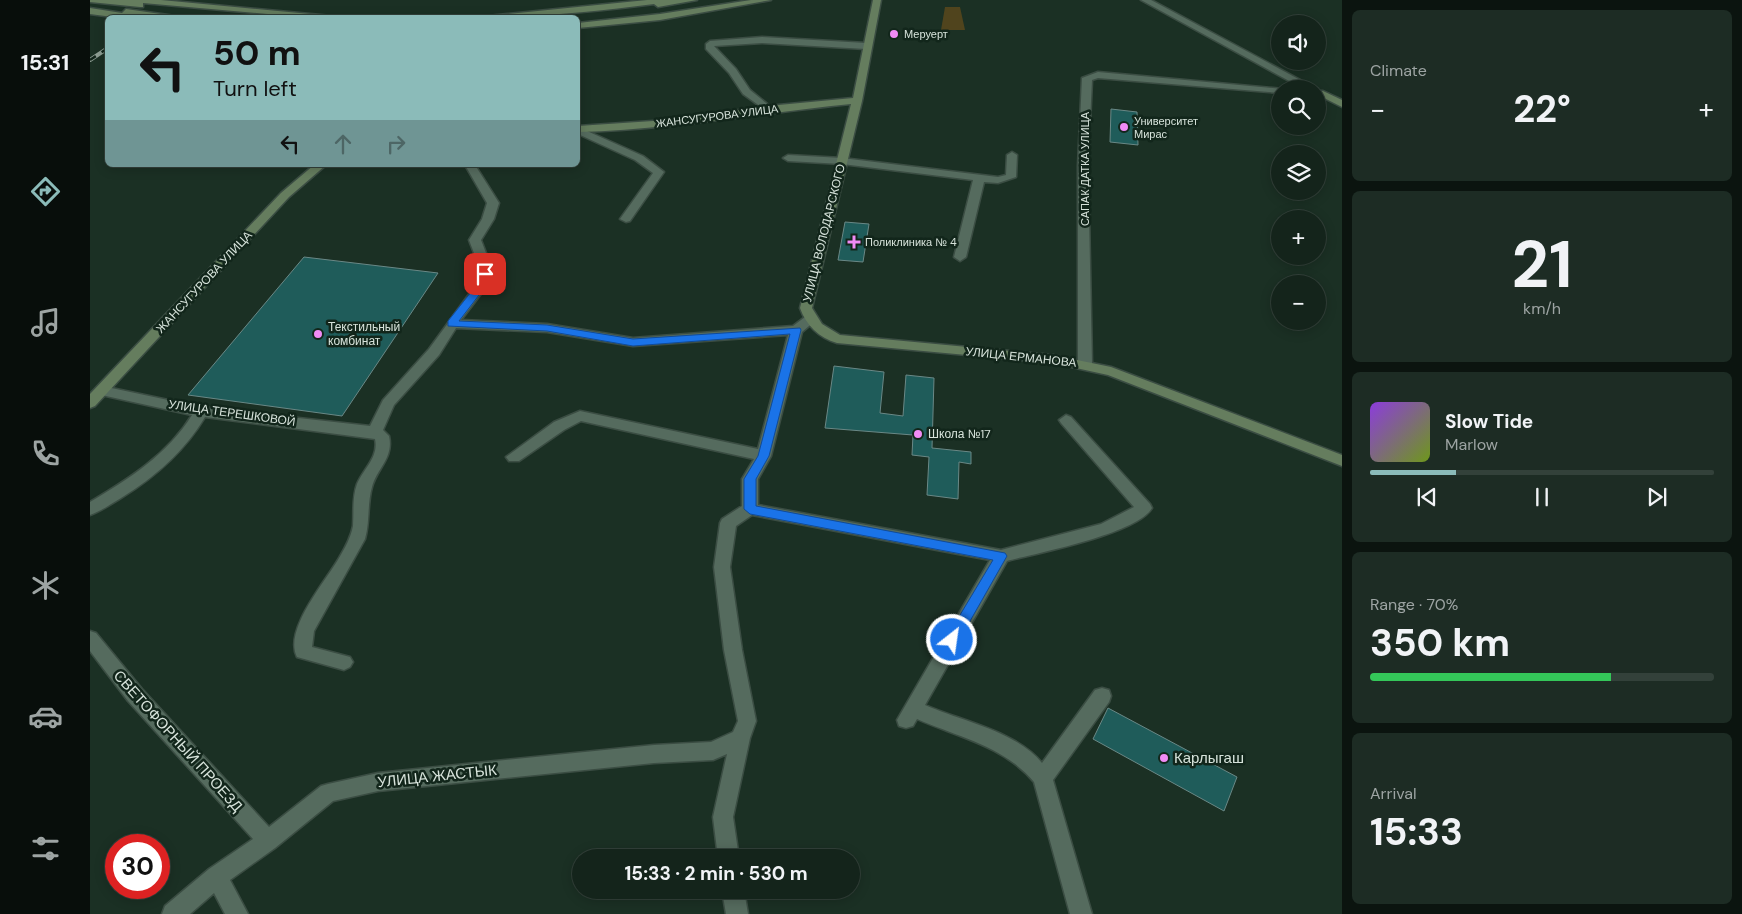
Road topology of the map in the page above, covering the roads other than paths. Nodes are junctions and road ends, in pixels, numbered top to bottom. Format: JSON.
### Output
{"nodes":[{"id":1,"x":90,"y":0,"type":"edge"},
{"id":2,"x":132,"y":0,"type":"edge"},
{"id":3,"x":668,"y":0,"type":"edge"},
{"id":4,"x":693,"y":0,"type":"edge"},
{"id":5,"x":742,"y":0,"type":"edge"},
{"id":6,"x":767,"y":0,"type":"edge"},
{"id":7,"x":877,"y":0,"type":"edge"},
{"id":8,"x":1145,"y":0,"type":"edge"},
{"id":9,"x":90,"y":10,"type":"edge"},
{"id":10,"x":122,"y":15,"type":"edge"},
{"id":11,"x":149,"y":15,"type":"edge"},
{"id":12,"x":248,"y":15,"type":"edge"},
{"id":13,"x":314,"y":15,"type":"edge"},
{"id":14,"x":515,"y":15,"type":"edge"},
{"id":15,"x":568,"y":15,"type":"edge"},
{"id":16,"x":580,"y":22,"type":"edge"},
{"id":17,"x":580,"y":26,"type":"edge"},
{"id":18,"x":866,"y":46,"type":"junction"},
{"id":19,"x":1296,"y":80,"type":"edge"},
{"id":20,"x":1271,"y":89,"type":"edge"},
{"id":21,"x":1326,"y":96,"type":"edge"},
{"id":22,"x":857,"y":101,"type":"junction"},
{"id":23,"x":1342,"y":104,"type":"edge"},
{"id":24,"x":768,"y":109,"type":"junction"},
{"id":25,"x":580,"y":130,"type":"edge"},
{"id":26,"x":580,"y":131,"type":"edge"},
{"id":27,"x":1012,"y":155,"type":"dead end"},
{"id":28,"x":788,"y":158,"type":"dead end"},
{"id":29,"x":842,"y":161,"type":"junction"},
{"id":30,"x":319,"y":167,"type":"edge"},
{"id":31,"x":471,"y":167,"type":"edge"},
{"id":32,"x":979,"y":178,"type":"junction"},
{"id":33,"x":626,"y":219,"type":"dead end"},
{"id":34,"x":960,"y":257,"type":"dead end"},
{"id":35,"x":810,"y":320,"type":"junction"},
{"id":36,"x":452,"y":324,"type":"junction"},
{"id":37,"x":796,"y":330,"type":"junction"},
{"id":38,"x":1086,"y":364,"type":"junction"},
{"id":39,"x":96,"y":388,"type":"edge"},
{"id":40,"x":90,"y":403,"type":"edge"},
{"id":41,"x":201,"y":412,"type":"junction"},
{"id":42,"x":1066,"y":420,"type":"dead end"},
{"id":43,"x":375,"y":432,"type":"junction"},
{"id":44,"x":764,"y":456,"type":"junction"},
{"id":45,"x":514,"y":457,"type":"dead end"},
{"id":46,"x":1342,"y":461,"type":"edge"},
{"id":47,"x":90,"y":509,"type":"edge"},
{"id":48,"x":750,"y":509,"type":"junction"},
{"id":49,"x":1001,"y":556,"type":"junction"},
{"id":50,"x":90,"y":638,"type":"edge"},
{"id":51,"x":344,"y":662,"type":"dead end"},
{"id":52,"x":1102,"y":696,"type":"dead end"},
{"id":53,"x":740,"y":738,"type":"junction"},
{"id":54,"x":1043,"y":778,"type":"junction"},
{"id":55,"x":268,"y":841,"type":"junction"},
{"id":56,"x":728,"y":849,"type":"edge"},
{"id":57,"x":217,"y":877,"type":"junction"},
{"id":58,"x":734,"y":899,"type":"edge"},
{"id":59,"x":173,"y":914,"type":"edge"},
{"id":60,"x":237,"y":914,"type":"edge"},
{"id":61,"x":737,"y":914,"type":"edge"},
{"id":62,"x":1080,"y":914,"type":"edge"}],
"edges":[{"from":1,"to":12,"type":"main road"},
{"from":2,"to":13,"type":"main road"},
{"from":3,"to":14,"type":"main road"},
{"from":4,"to":15,"type":"main road"},
{"from":5,"to":16,"type":"main road"},
{"from":6,"to":17,"type":"main road"},
{"from":7,"to":18,"type":"main road","name":"УЛИЦА ВОЛОДАРСКОГО"},
{"from":8,"to":19,"type":"street"},
{"from":9,"to":10,"type":"main road"},
{"from":9,"to":11,"type":"main road"},
{"from":18,"to":22,"type":"main road","name":"УЛИЦА ВОЛОДАРСКОГО"},
{"from":18,"to":24,"type":"street"},
{"from":20,"to":38,"type":"street","name":"САПАК ДАТКА УЛИЦА"},
{"from":21,"to":23,"type":"main road"},
{"from":22,"to":24,"type":"main road","name":"ЖАНСУГУРОВА УЛИЦА"},
{"from":22,"to":29,"type":"main road","name":"УЛИЦА ВОЛОДАРСКОГО"},
{"from":24,"to":25,"type":"main road","name":"ЖАНСУГУРОВА УЛИЦА"},
{"from":26,"to":33,"type":"street"},
{"from":27,"to":32,"type":"street"},
{"from":28,"to":29,"type":"street"},
{"from":29,"to":32,"type":"street"},
{"from":29,"to":35,"type":"main road","name":"УЛИЦА ВОЛОДАРСКОГО"},
{"from":30,"to":39,"type":"main road","name":"ЖАНСУГУРОВА УЛИЦА"},
{"from":31,"to":36,"type":"street"},
{"from":32,"to":34,"type":"street"},
{"from":35,"to":37,"type":"street","name":"УЛИЦА ВОЛОДАРСКОГО"},
{"from":35,"to":38,"type":"main road","name":"УЛИЦА ЕРМАНОВА"},
{"from":36,"to":37,"type":"street"},
{"from":36,"to":43,"type":"street"},
{"from":37,"to":44,"type":"street"},
{"from":38,"to":46,"type":"main road","name":"УЛИЦА ЕРМАНОВА"},
{"from":39,"to":40,"type":"main road","name":"ЖАНСУГУРОВА УЛИЦА"},
{"from":39,"to":41,"type":"street","name":"УЛИЦА ТЕРЕШКОВОЙ"},
{"from":41,"to":43,"type":"street","name":"УЛИЦА ТЕРЕШКОВОЙ"},
{"from":41,"to":47,"type":"street"},
{"from":42,"to":49,"type":"street"},
{"from":43,"to":51,"type":"street"},
{"from":44,"to":45,"type":"street"},
{"from":44,"to":48,"type":"street"},
{"from":48,"to":49,"type":"street"},
{"from":48,"to":53,"type":"street"},
{"from":49,"to":54,"type":"street"},
{"from":50,"to":55,"type":"street","name":"СВЕТОФОРНЫЙ ПРОЕЗД"},
{"from":52,"to":54,"type":"street"},
{"from":53,"to":55,"type":"street","name":"УЛИЦА ЖАСТЫК"},
{"from":53,"to":56,"type":"street"},
{"from":54,"to":62,"type":"street"},
{"from":55,"to":57,"type":"street","name":"УЛИЦА ЖАСТЫК"},
{"from":57,"to":59,"type":"street","name":"УЛИЦА ЖАСТЫК"},
{"from":57,"to":60,"type":"street"},
{"from":58,"to":61,"type":"street"}]}
